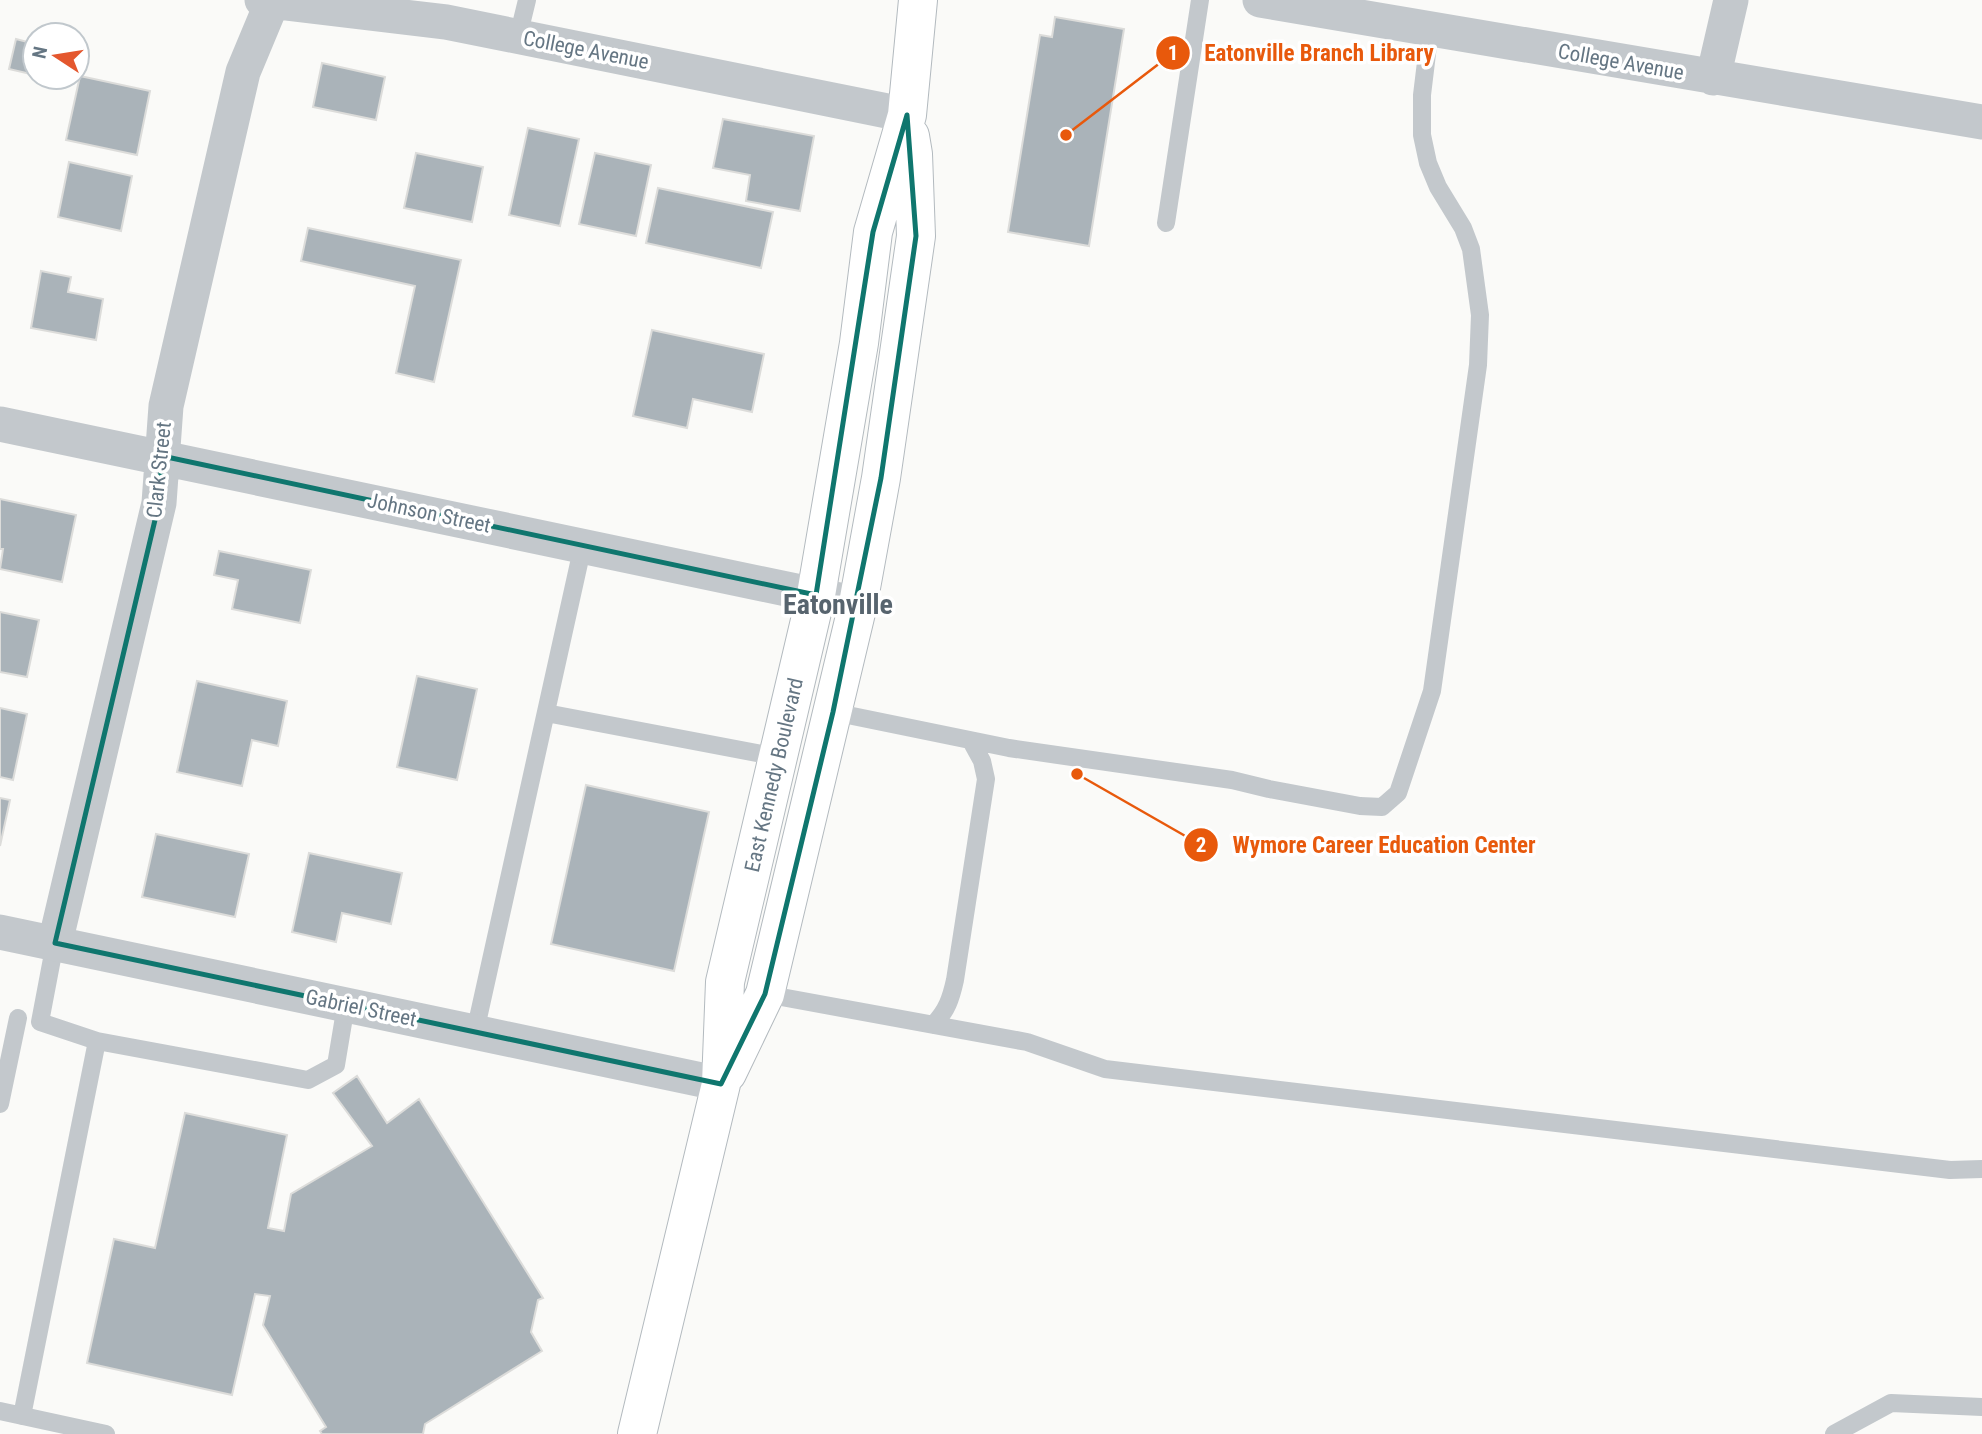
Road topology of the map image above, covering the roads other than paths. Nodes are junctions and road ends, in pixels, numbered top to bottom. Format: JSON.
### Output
{"nodes":[{"id":1,"x":527,"y":0,"type":"edge"},
{"id":2,"x":918,"y":0,"type":"edge"},
{"id":3,"x":1200,"y":0,"type":"edge"},
{"id":4,"x":1260,"y":0,"type":"edge"},
{"id":5,"x":1731,"y":0,"type":"edge"},
{"id":6,"x":269,"y":1,"type":"edge"},
{"id":7,"x":1335,"y":6,"type":"edge"},
{"id":8,"x":1430,"y":29,"type":"junction"},
{"id":9,"x":518,"y":37,"type":"junction"},
{"id":10,"x":1713,"y":78,"type":"junction"},
{"id":11,"x":907,"y":115,"type":"junction"},
{"id":12,"x":1982,"y":122,"type":"edge"},
{"id":13,"x":1166,"y":223,"type":"dead end"},
{"id":14,"x":0,"y":424,"type":"edge"},
{"id":15,"x":162,"y":456,"type":"junction"},
{"id":16,"x":583,"y":545,"type":"junction"},
{"id":17,"x":816,"y":595,"type":"junction"},
{"id":18,"x":858,"y":604,"type":"junction"},
{"id":19,"x":833,"y":712,"type":"junction"},
{"id":20,"x":546,"y":713,"type":"junction"},
{"id":21,"x":971,"y":741,"type":"junction"},
{"id":22,"x":778,"y":757,"type":"junction"},
{"id":23,"x":0,"y":932,"type":"edge"},
{"id":24,"x":55,"y":943,"type":"junction"},
{"id":25,"x":765,"y":994,"type":"junction"},
{"id":26,"x":346,"y":1005,"type":"junction"},
{"id":27,"x":0,"y":1015,"type":"edge"},
{"id":28,"x":19,"y":1018,"type":"junction"},
{"id":29,"x":40,"y":1022,"type":"junction"},
{"id":30,"x":933,"y":1025,"type":"junction"},
{"id":31,"x":475,"y":1032,"type":"junction"},
{"id":32,"x":97,"y":1041,"type":"junction"},
{"id":33,"x":721,"y":1084,"type":"junction"},
{"id":34,"x":0,"y":1104,"type":"edge"},
{"id":35,"x":1982,"y":1169,"type":"edge"},
{"id":36,"x":1982,"y":1407,"type":"edge"},
{"id":37,"x":0,"y":1411,"type":"edge"},
{"id":38,"x":22,"y":1416,"type":"junction"},
{"id":39,"x":106,"y":1434,"type":"edge"},
{"id":40,"x":638,"y":1434,"type":"edge"},
{"id":41,"x":1833,"y":1434,"type":"edge"}],
"edges":[{"from":1,"to":9,"type":"lane"},
{"from":2,"to":11,"type":"main road","name":"East Kennedy Boulevard"},
{"from":3,"to":13,"type":"lane"},
{"from":4,"to":7,"type":"street","name":"College Avenue"},
{"from":5,"to":10,"type":"street"},
{"from":6,"to":9,"type":"street","name":"College Avenue"},
{"from":6,"to":15,"type":"street","name":"Clark Street"},
{"from":7,"to":8,"type":"street","name":"College Avenue"},
{"from":8,"to":10,"type":"street","name":"College Avenue"},
{"from":8,"to":21,"type":"lane"},
{"from":9,"to":11,"type":"street","name":"College Avenue"},
{"from":10,"to":12,"type":"street","name":"College Avenue"},
{"from":11,"to":17,"type":"main road","name":"East Kennedy Boulevard"},
{"from":11,"to":18,"type":"main road","name":"East Kennedy Boulevard"},
{"from":14,"to":15,"type":"street","name":"Johnson Street"},
{"from":15,"to":16,"type":"street","name":"Johnson Street"},
{"from":15,"to":24,"type":"street","name":"Clark Street"},
{"from":16,"to":17,"type":"street","name":"Johnson Street"},
{"from":16,"to":20,"type":"lane"},
{"from":17,"to":18,"type":"street","name":"Johnson Street"},
{"from":17,"to":22,"type":"main road","name":"East Kennedy Boulevard"},
{"from":18,"to":19,"type":"main road","name":"East Kennedy Boulevard"},
{"from":19,"to":21,"type":"lane"},
{"from":19,"to":25,"type":"main road","name":"East Kennedy Boulevard"},
{"from":20,"to":22,"type":"lane"},
{"from":20,"to":31,"type":"lane"},
{"from":21,"to":30,"type":"lane"},
{"from":22,"to":33,"type":"main road","name":"East Kennedy Boulevard"},
{"from":23,"to":24,"type":"street","name":"Gabriel Street"},
{"from":24,"to":26,"type":"street","name":"Gabriel Street"},
{"from":24,"to":29,"type":"lane"},
{"from":25,"to":30,"type":"lane"},
{"from":25,"to":33,"type":"main road","name":"East Kennedy Boulevard"},
{"from":26,"to":31,"type":"street","name":"Gabriel Street"},
{"from":26,"to":32,"type":"lane"},
{"from":27,"to":28,"type":"lane"},
{"from":28,"to":29,"type":"lane"},
{"from":28,"to":34,"type":"lane"},
{"from":29,"to":32,"type":"lane"},
{"from":30,"to":35,"type":"lane"},
{"from":31,"to":33,"type":"street","name":"Gabriel Street"},
{"from":32,"to":38,"type":"lane"},
{"from":33,"to":40,"type":"main road","name":"East Kennedy Boulevard"},
{"from":36,"to":41,"type":"lane"},
{"from":37,"to":38,"type":"lane"},
{"from":38,"to":39,"type":"lane"}]}
